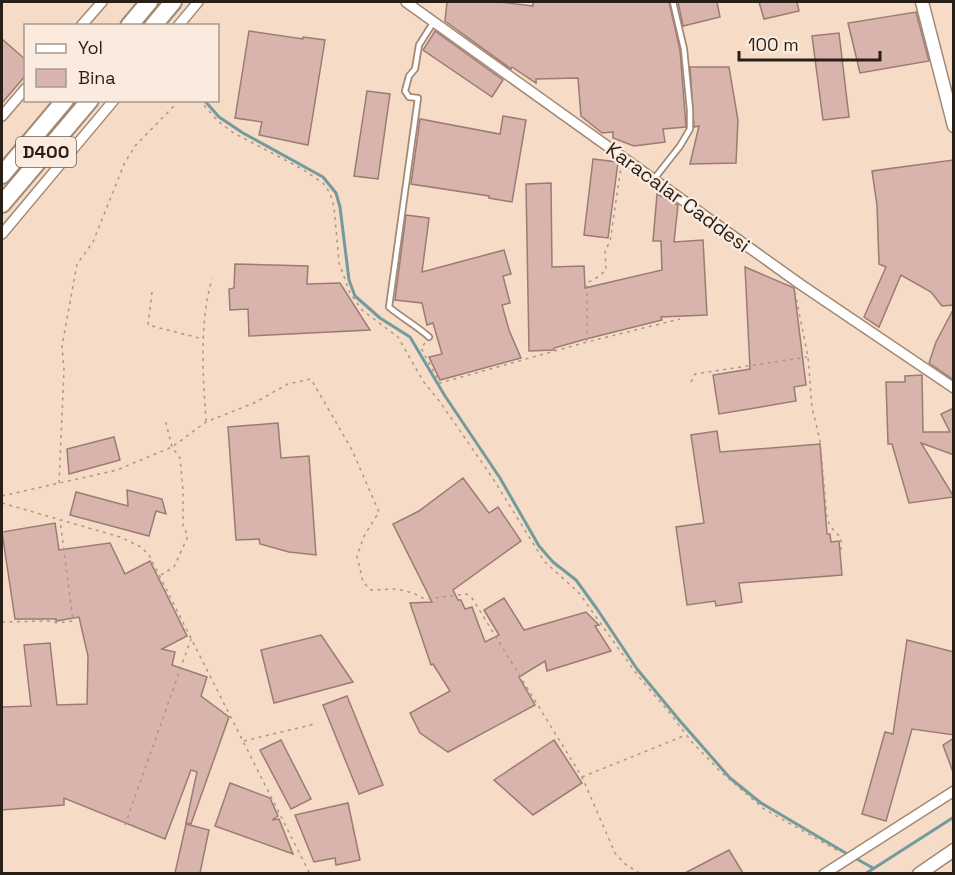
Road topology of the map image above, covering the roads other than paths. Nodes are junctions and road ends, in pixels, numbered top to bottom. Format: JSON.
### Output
{"nodes":[{"id":1,"x":102,"y":2,"type":"edge"},
{"id":2,"x":149,"y":2,"type":"edge"},
{"id":3,"x":173,"y":2,"type":"edge"},
{"id":4,"x":198,"y":2,"type":"edge"},
{"id":5,"x":406,"y":2,"type":"edge"},
{"id":6,"x":673,"y":2,"type":"edge"},
{"id":7,"x":922,"y":2,"type":"edge"},
{"id":8,"x":435,"y":21,"type":"junction"},
{"id":9,"x":83,"y":24,"type":"edge"},
{"id":10,"x":131,"y":24,"type":"edge"},
{"id":11,"x":155,"y":24,"type":"edge"},
{"id":12,"x":180,"y":24,"type":"edge"},
{"id":13,"x":24,"y":90,"type":"edge"},
{"id":14,"x":63,"y":102,"type":"edge"},
{"id":15,"x":88,"y":102,"type":"edge"},
{"id":16,"x":112,"y":102,"type":"edge"},
{"id":17,"x":2,"y":116,"type":"edge"},
{"id":18,"x":954,"y":126,"type":"edge"},
{"id":19,"x":2,"y":175,"type":"edge"},
{"id":20,"x":654,"y":179,"type":"junction"},
{"id":21,"x":2,"y":204,"type":"edge"},
{"id":22,"x":2,"y":234,"type":"edge"},
{"id":23,"x":429,"y":337,"type":"road end"},
{"id":24,"x":954,"y":388,"type":"edge"},
{"id":25,"x":954,"y":791,"type":"edge"},
{"id":26,"x":954,"y":850,"type":"edge"},
{"id":27,"x":824,"y":873,"type":"edge"},
{"id":28,"x":919,"y":873,"type":"edge"}],
"edges":[{"from":1,"to":9,"type":"street"},
{"from":2,"to":10,"type":"highway"},
{"from":3,"to":11,"type":"highway"},
{"from":4,"to":12,"type":"street"},
{"from":5,"to":8,"type":"street","name":"Karacalar Caddesi"},
{"from":6,"to":20,"type":"lane"},
{"from":7,"to":18,"type":"street"},
{"from":8,"to":20,"type":"street","name":"Karacalar Caddesi"},
{"from":8,"to":23,"type":"lane"},
{"from":13,"to":17,"type":"street"},
{"from":14,"to":19,"type":"highway","number":"D400"},
{"from":15,"to":21,"type":"highway","number":"D400"},
{"from":16,"to":22,"type":"street"},
{"from":20,"to":24,"type":"street","name":"Karacalar Caddesi"},
{"from":25,"to":27,"type":"street"},
{"from":26,"to":28,"type":"street"}]}
